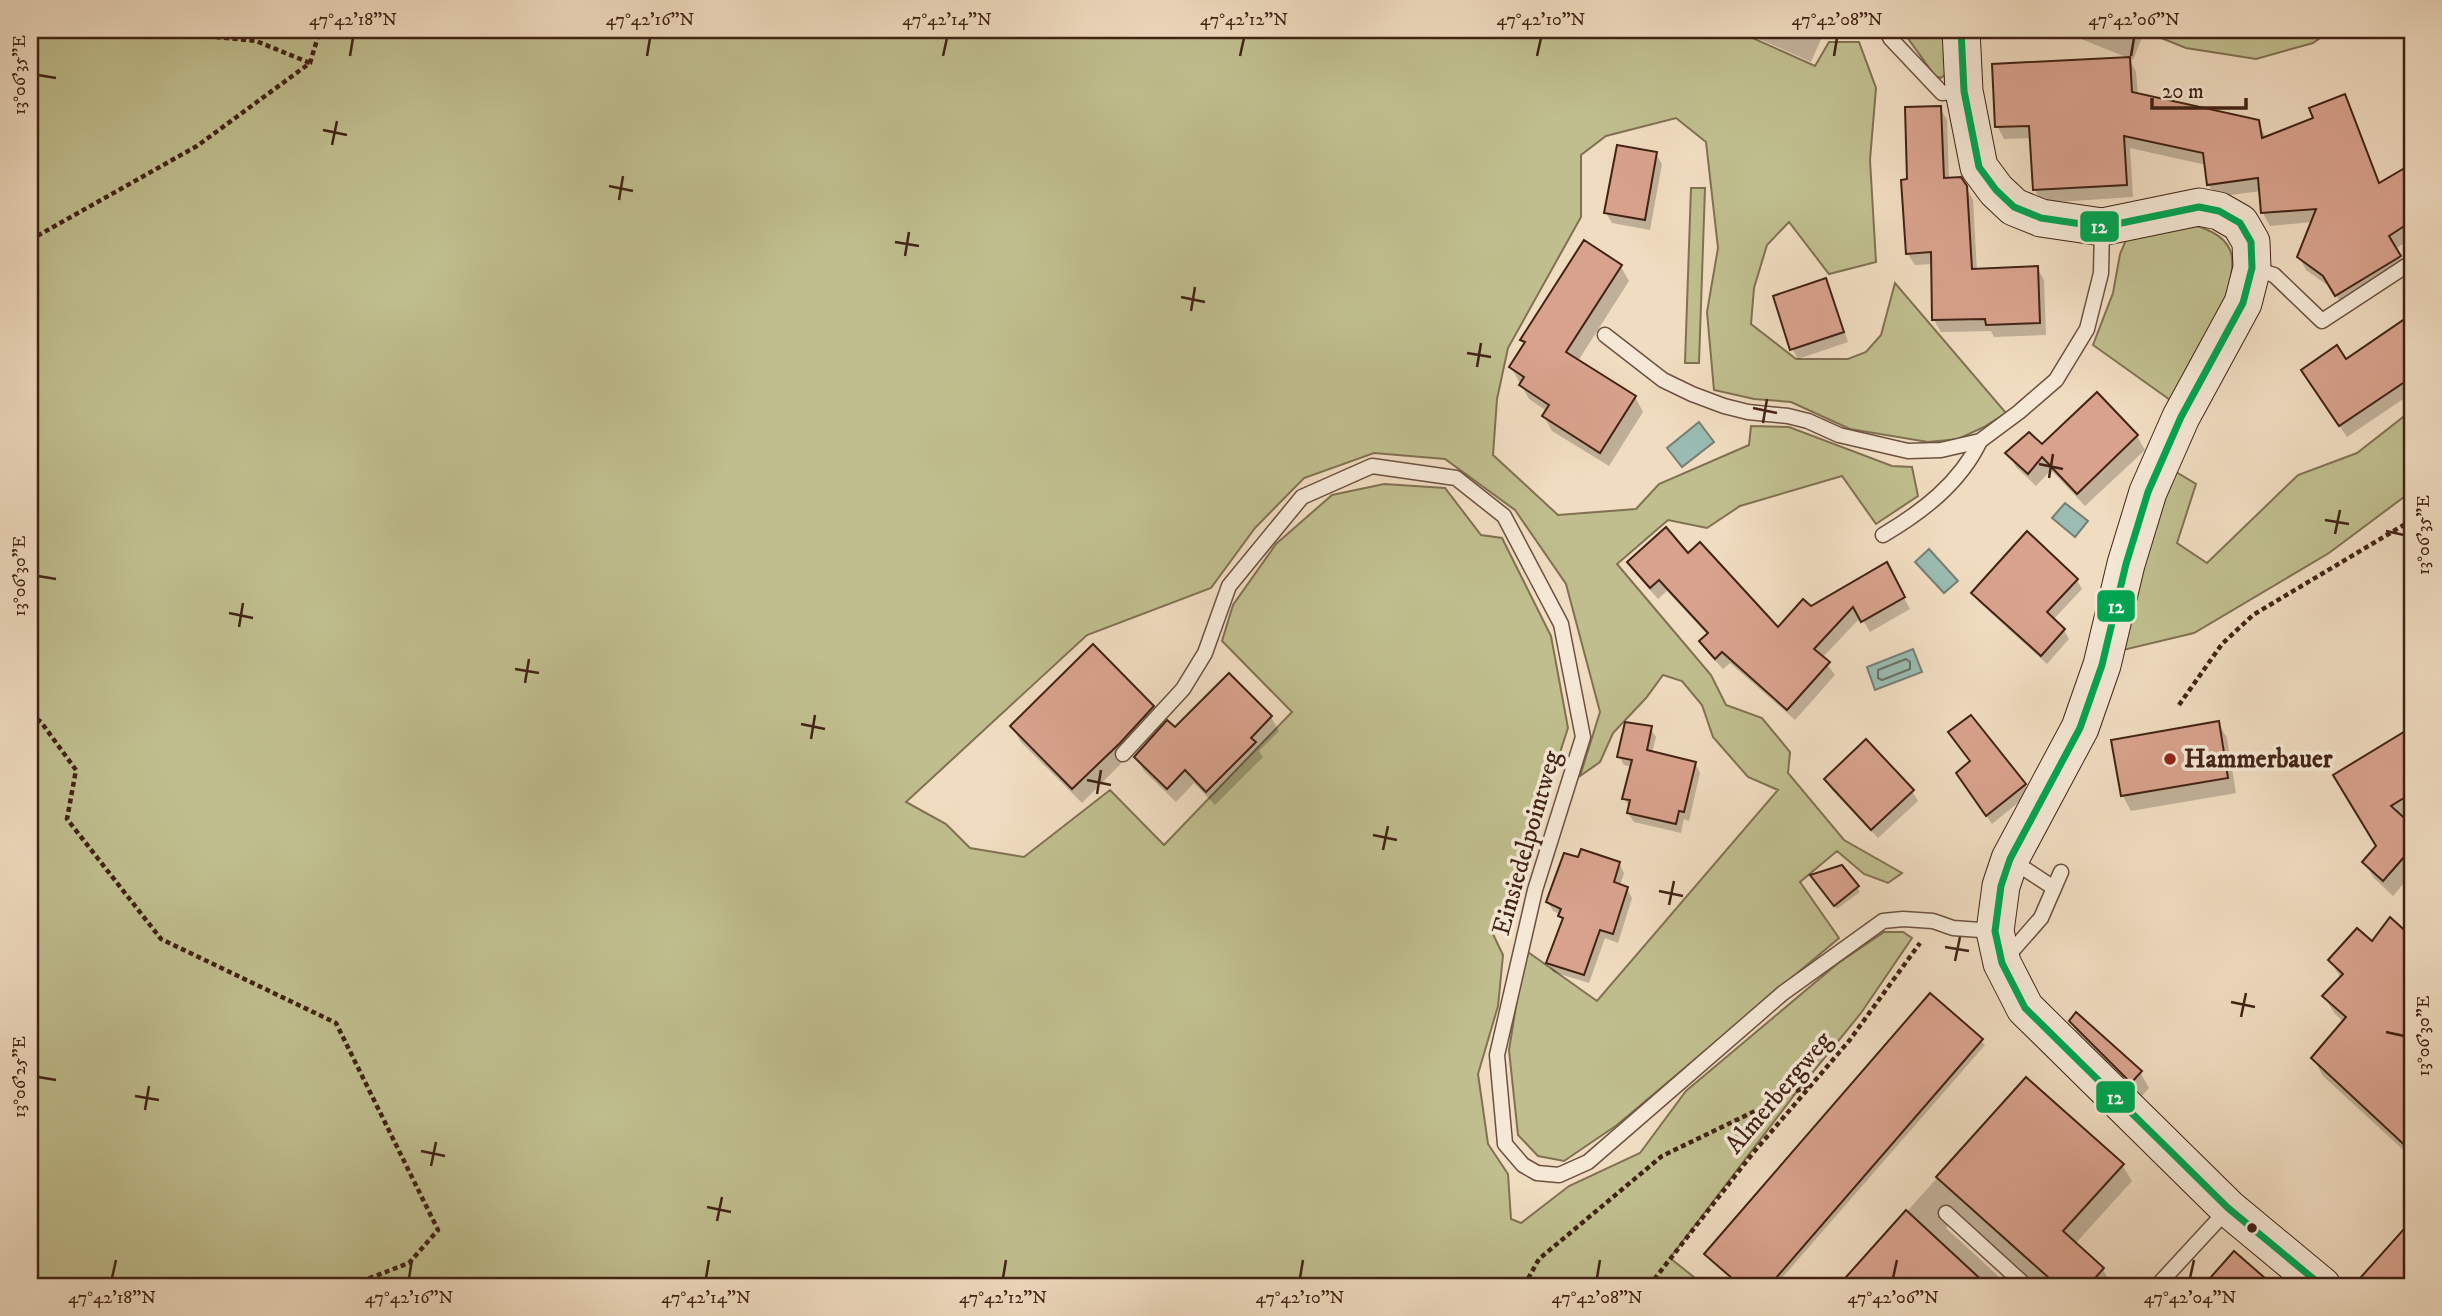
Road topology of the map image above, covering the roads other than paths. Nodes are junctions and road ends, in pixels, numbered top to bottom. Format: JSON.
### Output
{"nodes":[{"id":1,"x":1886,"y":30,"type":"edge"},
{"id":2,"x":1961,"y":30,"type":"edge"},
{"id":3,"x":1964,"y":90,"type":"junction"},
{"id":4,"x":2102,"y":227,"type":"junction"},
{"id":5,"x":2412,"y":262,"type":"edge"},
{"id":6,"x":2252,"y":268,"type":"junction"},
{"id":7,"x":1605,"y":335,"type":"dead end"},
{"id":8,"x":1980,"y":441,"type":"junction"},
{"id":9,"x":1883,"y":535,"type":"dead end"},
{"id":10,"x":1123,"y":754,"type":"dead end"},
{"id":11,"x":2010,"y":859,"type":"junction"},
{"id":12,"x":2061,"y":872,"type":"dead end"},
{"id":13,"x":2054,"y":888,"type":"junction"},
{"id":14,"x":1999,"y":947,"type":"junction"},
{"id":15,"x":2228,"y":1208,"type":"junction"},
{"id":16,"x":1946,"y":1213,"type":"dead end"},
{"id":17,"x":2026,"y":1286,"type":"edge"},
{"id":18,"x":2157,"y":1286,"type":"edge"},
{"id":19,"x":2322,"y":1286,"type":"edge"}],
"edges":[{"from":1,"to":3,"type":"lane"},
{"from":2,"to":3,"type":"street"},
{"from":3,"to":4,"type":"street"},
{"from":4,"to":6,"type":"street"},
{"from":4,"to":8,"type":"lane"},
{"from":5,"to":6,"type":"lane"},
{"from":6,"to":11,"type":"street"},
{"from":7,"to":8,"type":"lane"},
{"from":8,"to":9,"type":"lane"},
{"from":10,"to":14,"type":"lane","name":"Einsiedelpointweg"},
{"from":11,"to":13,"type":"lane"},
{"from":11,"to":14,"type":"street"},
{"from":12,"to":13,"type":"lane"},
{"from":13,"to":14,"type":"lane"},
{"from":14,"to":15,"type":"street"},
{"from":15,"to":18,"type":"lane"},
{"from":15,"to":19,"type":"street"},
{"from":16,"to":17,"type":"lane"}]}
